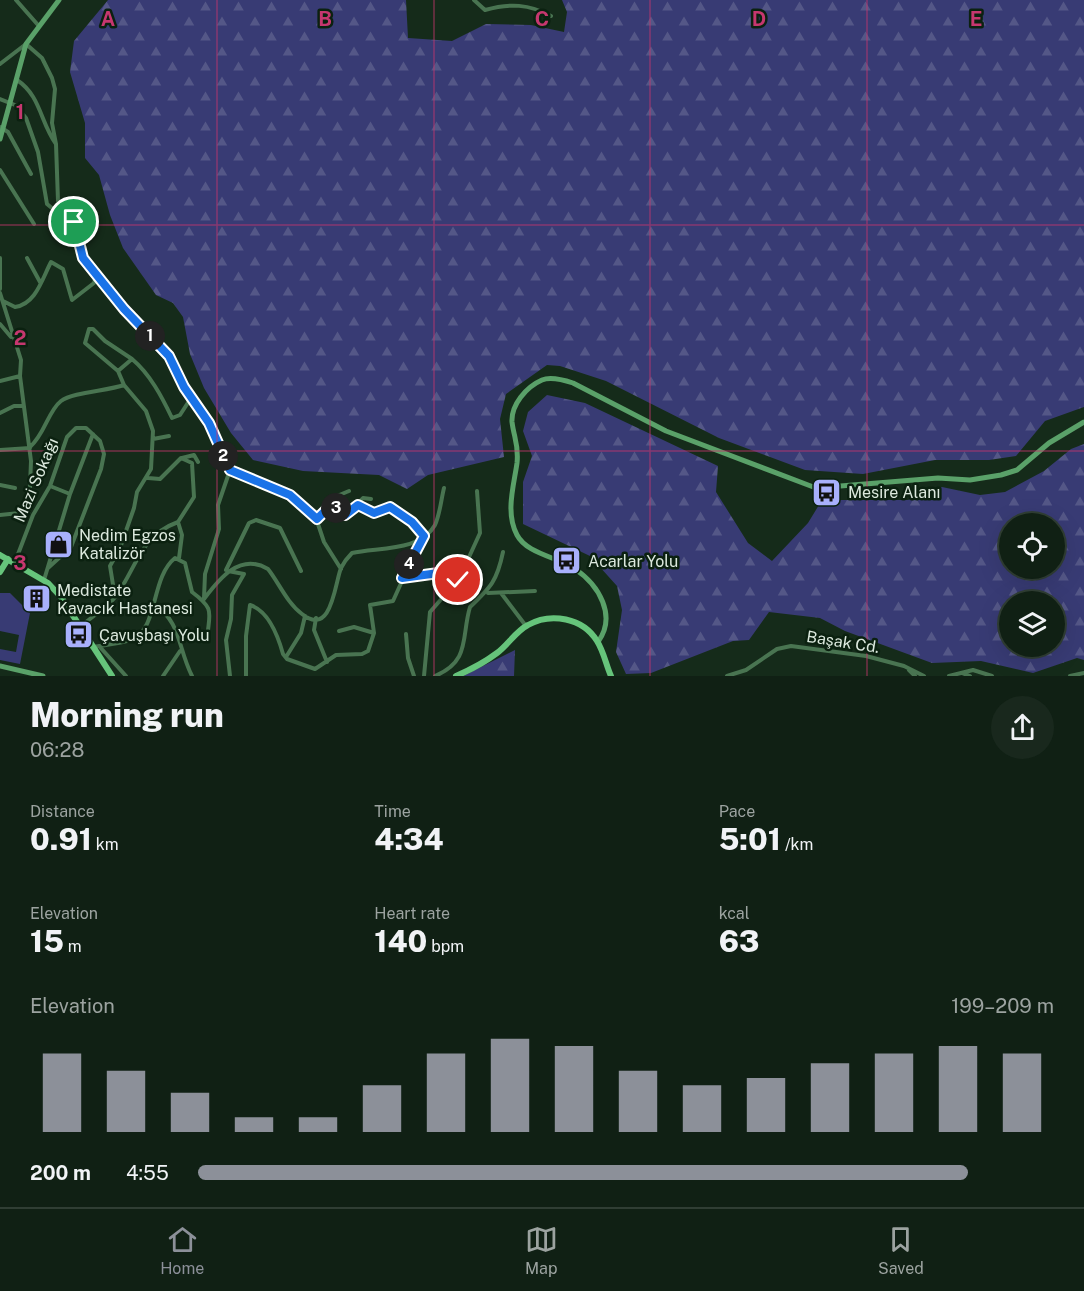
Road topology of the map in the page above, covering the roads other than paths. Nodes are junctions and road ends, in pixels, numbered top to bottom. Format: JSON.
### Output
{"nodes":[{"id":1,"x":16,"y":0,"type":"edge"},
{"id":2,"x":59,"y":0,"type":"edge"},
{"id":3,"x":474,"y":0,"type":"edge"},
{"id":4,"x":552,"y":16,"type":"dead end"},
{"id":5,"x":38,"y":25,"type":"junction"},
{"id":6,"x":26,"y":44,"type":"junction"},
{"id":7,"x":0,"y":64,"type":"edge"},
{"id":8,"x":17,"y":80,"type":"junction"},
{"id":9,"x":0,"y":99,"type":"edge"},
{"id":10,"x":9,"y":101,"type":"junction"},
{"id":11,"x":2,"y":128,"type":"edge"},
{"id":12,"x":0,"y":139,"type":"edge"},
{"id":13,"x":56,"y":144,"type":"junction"},
{"id":14,"x":0,"y":170,"type":"edge"},
{"id":15,"x":31,"y":174,"type":"dead end"},
{"id":16,"x":65,"y":213,"type":"junction"},
{"id":17,"x":34,"y":224,"type":"dead end"},
{"id":18,"x":0,"y":258,"type":"edge"},
{"id":19,"x":27,"y":258,"type":"dead end"},
{"id":20,"x":96,"y":276,"type":"junction"},
{"id":21,"x":40,"y":282,"type":"junction"},
{"id":22,"x":0,"y":291,"type":"edge"},
{"id":23,"x":1,"y":299,"type":"edge"},
{"id":24,"x":0,"y":324,"type":"edge"},
{"id":25,"x":15,"y":344,"type":"junction"},
{"id":26,"x":132,"y":359,"type":"junction"},
{"id":27,"x":118,"y":371,"type":"junction"},
{"id":28,"x":20,"y":376,"type":"junction"},
{"id":29,"x":0,"y":381,"type":"edge"},
{"id":30,"x":124,"y":385,"type":"junction"},
{"id":31,"x":191,"y":398,"type":"junction"},
{"id":32,"x":24,"y":406,"type":"junction"},
{"id":33,"x":0,"y":413,"type":"edge"},
{"id":34,"x":1084,"y":422,"type":"edge"},
{"id":35,"x":93,"y":433,"type":"junction"},
{"id":36,"x":169,"y":436,"type":"dead end"},
{"id":37,"x":153,"y":439,"type":"junction"},
{"id":38,"x":30,"y":448,"type":"junction"},
{"id":39,"x":0,"y":450,"type":"edge"},
{"id":40,"x":181,"y":458,"type":"junction"},
{"id":41,"x":198,"y":462,"type":"dead end"},
{"id":42,"x":230,"y":470,"type":"junction"},
{"id":43,"x":148,"y":478,"type":"junction"},
{"id":44,"x":0,"y":485,"type":"edge"},
{"id":45,"x":50,"y":486,"type":"junction"},
{"id":46,"x":15,"y":488,"type":"dead end"},
{"id":47,"x":444,"y":488,"type":"dead end"},
{"id":48,"x":349,"y":491,"type":"dead end"},
{"id":49,"x":477,"y":491,"type":"dead end"},
{"id":50,"x":70,"y":494,"type":"junction"},
{"id":51,"x":371,"y":498,"type":"dead end"},
{"id":52,"x":358,"y":505,"type":"junction"},
{"id":53,"x":330,"y":506,"type":"junction"},
{"id":54,"x":31,"y":513,"type":"junction"},
{"id":55,"x":0,"y":515,"type":"edge"},
{"id":56,"x":317,"y":519,"type":"junction"},
{"id":57,"x":178,"y":522,"type":"junction"},
{"id":58,"x":422,"y":537,"type":"junction"},
{"id":59,"x":503,"y":552,"type":"dead end"},
{"id":60,"x":0,"y":555,"type":"edge"},
{"id":61,"x":179,"y":558,"type":"junction"},
{"id":62,"x":8,"y":559,"type":"junction"},
{"id":63,"x":15,"y":562,"type":"junction"},
{"id":64,"x":48,"y":568,"type":"junction"},
{"id":65,"x":341,"y":568,"type":"junction"},
{"id":66,"x":301,"y":571,"type":"dead end"},
{"id":67,"x":0,"y":572,"type":"edge"},
{"id":68,"x":226,"y":572,"type":"junction"},
{"id":69,"x":402,"y":578,"type":"junction"},
{"id":70,"x":44,"y":580,"type":"junction"},
{"id":71,"x":458,"y":580,"type":"junction"},
{"id":72,"x":535,"y":591,"type":"dead end"},
{"id":73,"x":500,"y":592,"type":"junction"},
{"id":74,"x":487,"y":593,"type":"junction"},
{"id":75,"x":115,"y":597,"type":"junction"},
{"id":76,"x":204,"y":599,"type":"junction"},
{"id":77,"x":153,"y":603,"type":"junction"},
{"id":78,"x":305,"y":616,"type":"junction"},
{"id":79,"x":316,"y":618,"type":"junction"},
{"id":80,"x":526,"y":626,"type":"junction"},
{"id":81,"x":80,"y":627,"type":"junction"},
{"id":82,"x":339,"y":631,"type":"dead end"},
{"id":83,"x":374,"y":633,"type":"junction"},
{"id":84,"x":406,"y":634,"type":"dead end"},
{"id":85,"x":207,"y":640,"type":"dead end"},
{"id":86,"x":598,"y":642,"type":"junction"},
{"id":87,"x":95,"y":647,"type":"junction"},
{"id":88,"x":180,"y":651,"type":"junction"},
{"id":89,"x":285,"y":657,"type":"junction"},
{"id":90,"x":327,"y":662,"type":"junction"},
{"id":91,"x":0,"y":666,"type":"edge"},
{"id":92,"x":904,"y":666,"type":"junction"},
{"id":93,"x":961,"y":673,"type":"junction"},
{"id":94,"x":1084,"y":673,"type":"edge"},
{"id":95,"x":43,"y":676,"type":"edge"},
{"id":96,"x":112,"y":676,"type":"edge"},
{"id":97,"x":126,"y":676,"type":"edge"},
{"id":98,"x":163,"y":676,"type":"edge"},
{"id":99,"x":192,"y":676,"type":"edge"},
{"id":100,"x":230,"y":676,"type":"edge"},
{"id":101,"x":246,"y":676,"type":"edge"},
{"id":102,"x":414,"y":676,"type":"edge"},
{"id":103,"x":424,"y":676,"type":"edge"},
{"id":104,"x":435,"y":676,"type":"edge"},
{"id":105,"x":456,"y":676,"type":"edge"},
{"id":106,"x":611,"y":676,"type":"edge"},
{"id":107,"x":728,"y":676,"type":"edge"},
{"id":108,"x":915,"y":676,"type":"edge"},
{"id":109,"x":924,"y":676,"type":"edge"},
{"id":110,"x":949,"y":676,"type":"edge"},
{"id":111,"x":970,"y":676,"type":"edge"},
{"id":112,"x":992,"y":676,"type":"edge"},
{"id":113,"x":1070,"y":676,"type":"edge"}],
"edges":[{"from":1,"to":5,"type":"street"},
{"from":2,"to":5,"type":"main road"},
{"from":3,"to":4,"type":"street"},
{"from":5,"to":6,"type":"main road"},
{"from":6,"to":7,"type":"street"},
{"from":6,"to":8,"type":"main road"},
{"from":6,"to":13,"type":"street"},
{"from":8,"to":10,"type":"main road"},
{"from":8,"to":13,"type":"street"},
{"from":9,"to":10,"type":"street"},
{"from":10,"to":11,"type":"main road"},
{"from":10,"to":16,"type":"street"},
{"from":11,"to":12,"type":"main road"},
{"from":11,"to":15,"type":"street"},
{"from":13,"to":16,"type":"street"},
{"from":14,"to":17,"type":"street"},
{"from":16,"to":20,"type":"street"},
{"from":18,"to":22,"type":"street"},
{"from":19,"to":21,"type":"street"},
{"from":20,"to":21,"type":"street"},
{"from":20,"to":31,"type":"street"},
{"from":21,"to":23,"type":"street"},
{"from":22,"to":23,"type":"street"},
{"from":23,"to":25,"type":"street"},
{"from":24,"to":25,"type":"street"},
{"from":25,"to":28,"type":"street"},
{"from":26,"to":27,"type":"street"},
{"from":26,"to":27,"type":"street"},
{"from":26,"to":31,"type":"street"},
{"from":27,"to":30,"type":"street"},
{"from":28,"to":29,"type":"street"},
{"from":28,"to":32,"type":"street"},
{"from":30,"to":37,"type":"street"},
{"from":30,"to":38,"type":"street"},
{"from":31,"to":42,"type":"street"},
{"from":32,"to":33,"type":"street"},
{"from":32,"to":38,"type":"street"},
{"from":34,"to":86,"type":"main road"},
{"from":35,"to":45,"type":"street","name":"Mazi Sokağı"},
{"from":35,"to":50,"type":"street"},
{"from":35,"to":64,"type":"street"},
{"from":36,"to":37,"type":"street"},
{"from":37,"to":43,"type":"street"},
{"from":38,"to":39,"type":"street"},
{"from":38,"to":54,"type":"street"},
{"from":40,"to":41,"type":"street"},
{"from":40,"to":43,"type":"street"},
{"from":40,"to":57,"type":"street"},
{"from":42,"to":56,"type":"street"},
{"from":42,"to":76,"type":"street"},
{"from":43,"to":75,"type":"street"},
{"from":44,"to":46,"type":"street"},
{"from":45,"to":50,"type":"street"},
{"from":45,"to":54,"type":"street","name":"Mazi Sokağı"},
{"from":47,"to":58,"type":"street"},
{"from":48,"to":53,"type":"street"},
{"from":49,"to":71,"type":"street"},
{"from":50,"to":64,"type":"street"},
{"from":51,"to":52,"type":"street"},
{"from":52,"to":53,"type":"street"},
{"from":52,"to":58,"type":"street"},
{"from":53,"to":56,"type":"street"},
{"from":54,"to":55,"type":"street"},
{"from":54,"to":63,"type":"street","name":"Mazi Sokağı"},
{"from":56,"to":65,"type":"street"},
{"from":57,"to":61,"type":"street"},
{"from":57,"to":75,"type":"street"},
{"from":58,"to":65,"type":"street"},
{"from":58,"to":69,"type":"street"},
{"from":59,"to":74,"type":"street"},
{"from":60,"to":62,"type":"main road"},
{"from":61,"to":76,"type":"street"},
{"from":61,"to":77,"type":"street"},
{"from":62,"to":63,"type":"main road"},
{"from":62,"to":67,"type":"main road"},
{"from":63,"to":70,"type":"main road"},
{"from":64,"to":70,"type":"street"},
{"from":65,"to":79,"type":"street"},
{"from":66,"to":68,"type":"street"},
{"from":68,"to":76,"type":"street"},
{"from":68,"to":78,"type":"street"},
{"from":68,"to":100,"type":"street"},
{"from":69,"to":71,"type":"street"},
{"from":69,"to":83,"type":"street"},
{"from":70,"to":81,"type":"main road"},
{"from":71,"to":103,"type":"street"},
{"from":72,"to":73,"type":"street"},
{"from":73,"to":74,"type":"street"},
{"from":73,"to":80,"type":"street"},
{"from":74,"to":104,"type":"street"},
{"from":75,"to":81,"type":"street"},
{"from":76,"to":85,"type":"street"},
{"from":77,"to":87,"type":"street"},
{"from":77,"to":88,"type":"street"},
{"from":78,"to":79,"type":"street"},
{"from":78,"to":89,"type":"street"},
{"from":79,"to":90,"type":"street"},
{"from":80,"to":86,"type":"main road"},
{"from":80,"to":105,"type":"main road"},
{"from":81,"to":87,"type":"main road"},
{"from":82,"to":83,"type":"street"},
{"from":83,"to":90,"type":"street"},
{"from":84,"to":102,"type":"street"},
{"from":86,"to":106,"type":"main road"},
{"from":87,"to":96,"type":"main road"},
{"from":87,"to":97,"type":"street"},
{"from":88,"to":98,"type":"street"},
{"from":88,"to":99,"type":"street"},
{"from":89,"to":90,"type":"street"},
{"from":89,"to":101,"type":"street"},
{"from":91,"to":95,"type":"main road"},
{"from":92,"to":107,"type":"street","name":"Başak Cd."},
{"from":92,"to":108,"type":"street"},
{"from":92,"to":109,"type":"street","name":"Başak Cd."},
{"from":93,"to":110,"type":"street"},
{"from":93,"to":111,"type":"street"},
{"from":93,"to":112,"type":"street"},
{"from":94,"to":113,"type":"street"}]}
